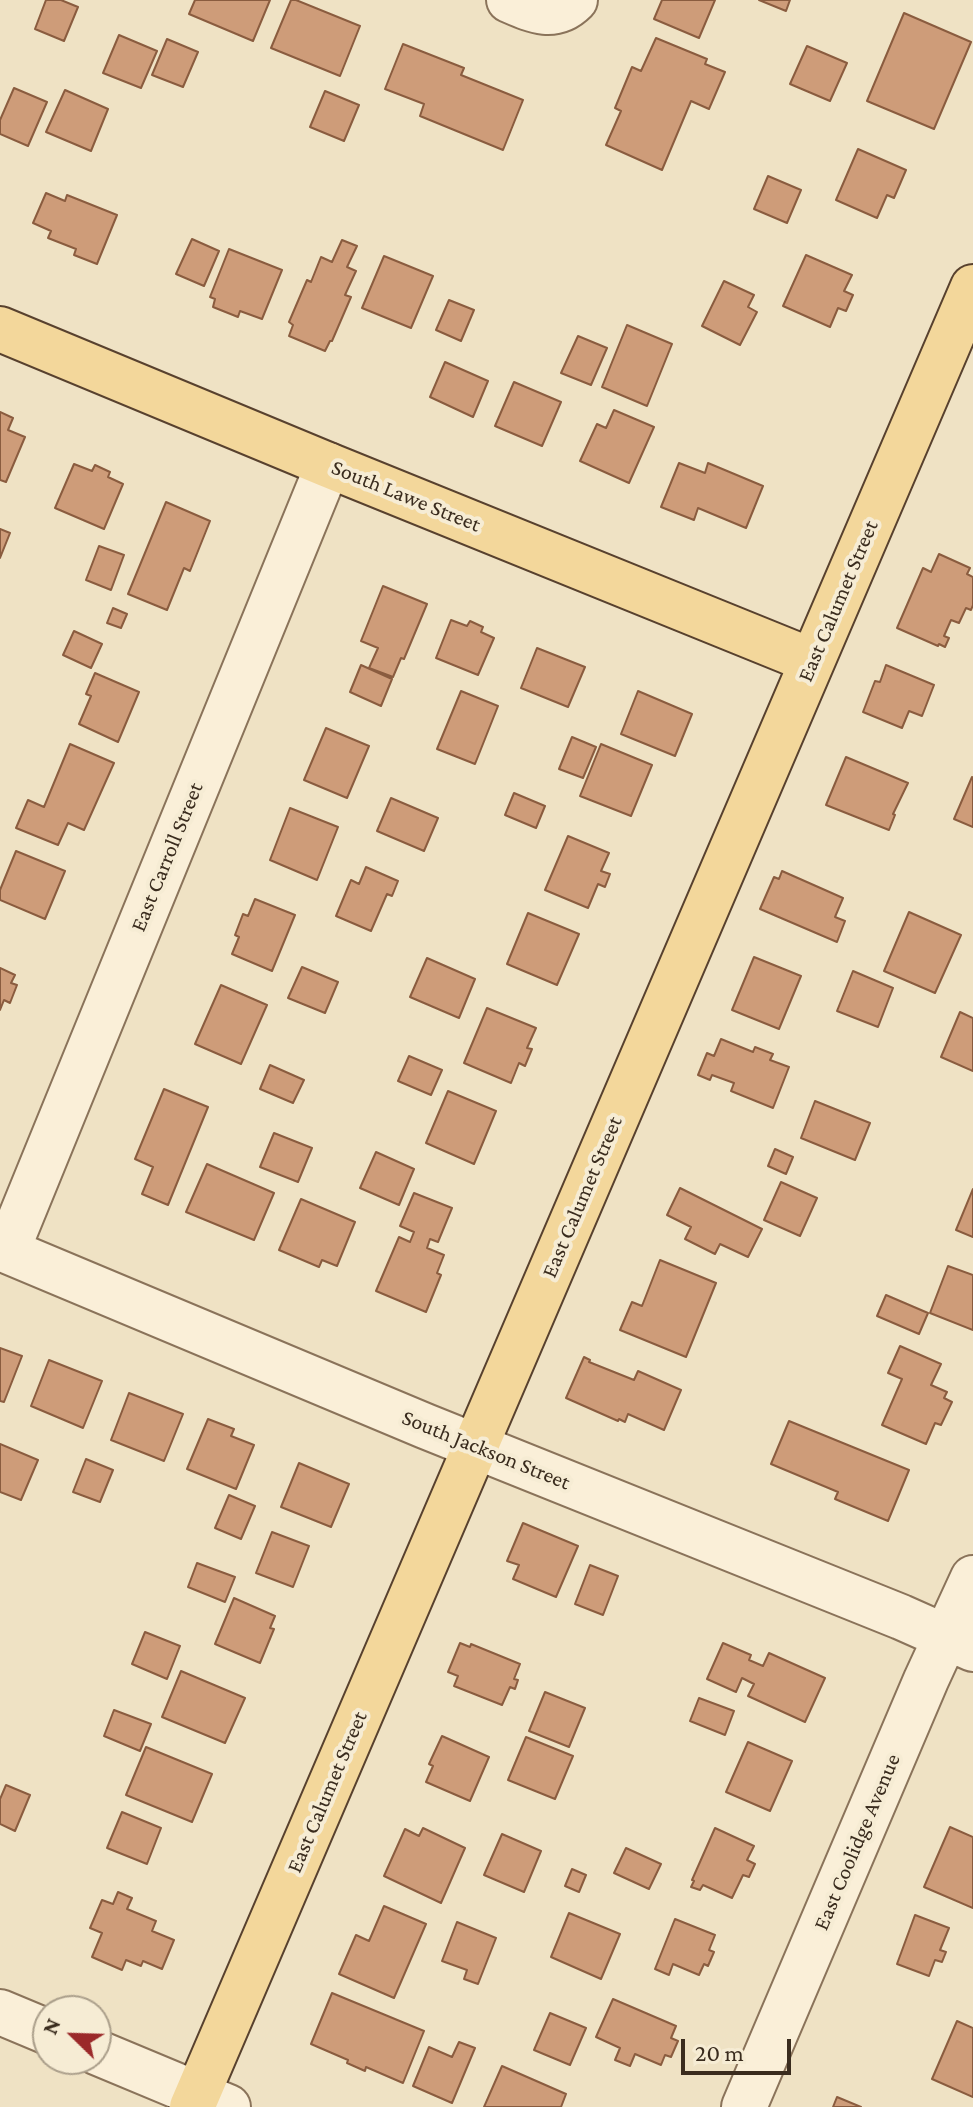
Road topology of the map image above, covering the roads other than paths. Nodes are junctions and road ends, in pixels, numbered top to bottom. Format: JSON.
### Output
{"nodes":[{"id":1,"x":509,"y":0,"type":"edge"},
{"id":2,"x":575,"y":0,"type":"edge"},
{"id":3,"x":973,"y":287,"type":"edge"},
{"id":4,"x":0,"y":329,"type":"edge"},
{"id":5,"x":328,"y":465,"type":"junction"},
{"id":6,"x":812,"y":661,"type":"junction"},
{"id":7,"x":3,"y":1249,"type":"edge"},
{"id":8,"x":476,"y":1446,"type":"junction"},
{"id":9,"x":973,"y":1578,"type":"edge"},
{"id":10,"x":960,"y":1643,"type":"edge"},
{"id":11,"x":0,"y":2012,"type":"edge"},
{"id":12,"x":32,"y":2025,"type":"edge"},
{"id":13,"x":112,"y":2059,"type":"edge"},
{"id":14,"x":206,"y":2103,"type":"edge"},
{"id":15,"x":744,"y":2107,"type":"edge"}],
"edges":[{"from":1,"to":2,"type":"street"},
{"from":3,"to":6,"type":"main road","name":"East Calumet Street"},
{"from":4,"to":5,"type":"main road","name":"South Lawe Street"},
{"from":5,"to":6,"type":"main road","name":"South Lawe Street"},
{"from":5,"to":7,"type":"street","name":"East Carroll Street"},
{"from":6,"to":8,"type":"main road","name":"East Calumet Street"},
{"from":7,"to":8,"type":"street","name":"South Jackson Street"},
{"from":8,"to":10,"type":"street","name":"South Jackson Street"},
{"from":8,"to":14,"type":"main road","name":"East Calumet Street"},
{"from":9,"to":10,"type":"street","name":"East Coolidge Avenue"},
{"from":10,"to":15,"type":"street","name":"East Coolidge Avenue"},
{"from":11,"to":12,"type":"street"},
{"from":13,"to":14,"type":"street"}]}
